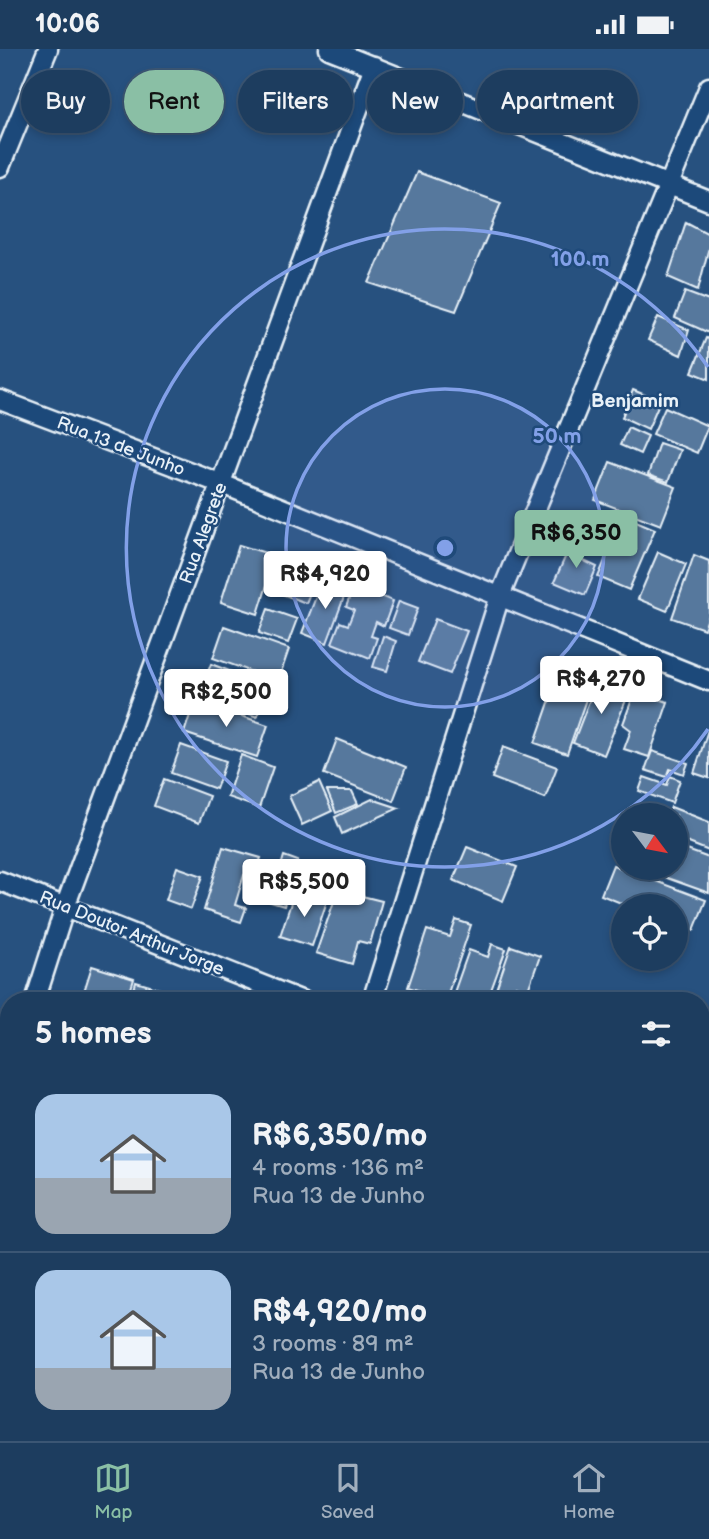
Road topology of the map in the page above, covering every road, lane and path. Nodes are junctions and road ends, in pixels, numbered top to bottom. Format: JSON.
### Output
{"nodes":[{"id":1,"x":48,"y":49,"type":"edge"},
{"id":2,"x":329,"y":49,"type":"edge"},
{"id":3,"x":374,"y":66,"type":"junction"},
{"id":4,"x":709,"y":87,"type":"edge"},
{"id":5,"x":0,"y":167,"type":"edge"},
{"id":6,"x":670,"y":185,"type":"junction"},
{"id":7,"x":709,"y":201,"type":"edge"},
{"id":8,"x":0,"y":400,"type":"edge"},
{"id":9,"x":222,"y":484,"type":"junction"},
{"id":10,"x":500,"y":596,"type":"junction"},
{"id":11,"x":709,"y":681,"type":"edge"},
{"id":12,"x":0,"y":881,"type":"edge"},
{"id":13,"x":65,"y":907,"type":"junction"},
{"id":14,"x":38,"y":992,"type":"edge"},
{"id":15,"x":280,"y":992,"type":"edge"},
{"id":16,"x":375,"y":992,"type":"edge"}],
"edges":[{"from":1,"to":5,"type":"street"},
{"from":2,"to":3,"type":"street"},
{"from":3,"to":6,"type":"street"},
{"from":3,"to":9,"type":"street","name":"Rua Alegrete"},
{"from":4,"to":6,"type":"street"},
{"from":6,"to":7,"type":"street"},
{"from":6,"to":10,"type":"street"},
{"from":8,"to":9,"type":"street","name":"Rua 13 de Junho"},
{"from":9,"to":10,"type":"street","name":"Rua 13 de Junho"},
{"from":9,"to":13,"type":"street","name":"Rua Alegrete"},
{"from":10,"to":11,"type":"street","name":"Rua 13 de Junho"},
{"from":10,"to":16,"type":"street"},
{"from":12,"to":13,"type":"street","name":"Rua Doutor Arthur Jorge"},
{"from":13,"to":14,"type":"street","name":"Rua Alegrete"},
{"from":13,"to":15,"type":"street","name":"Rua Doutor Arthur Jorge"}]}
